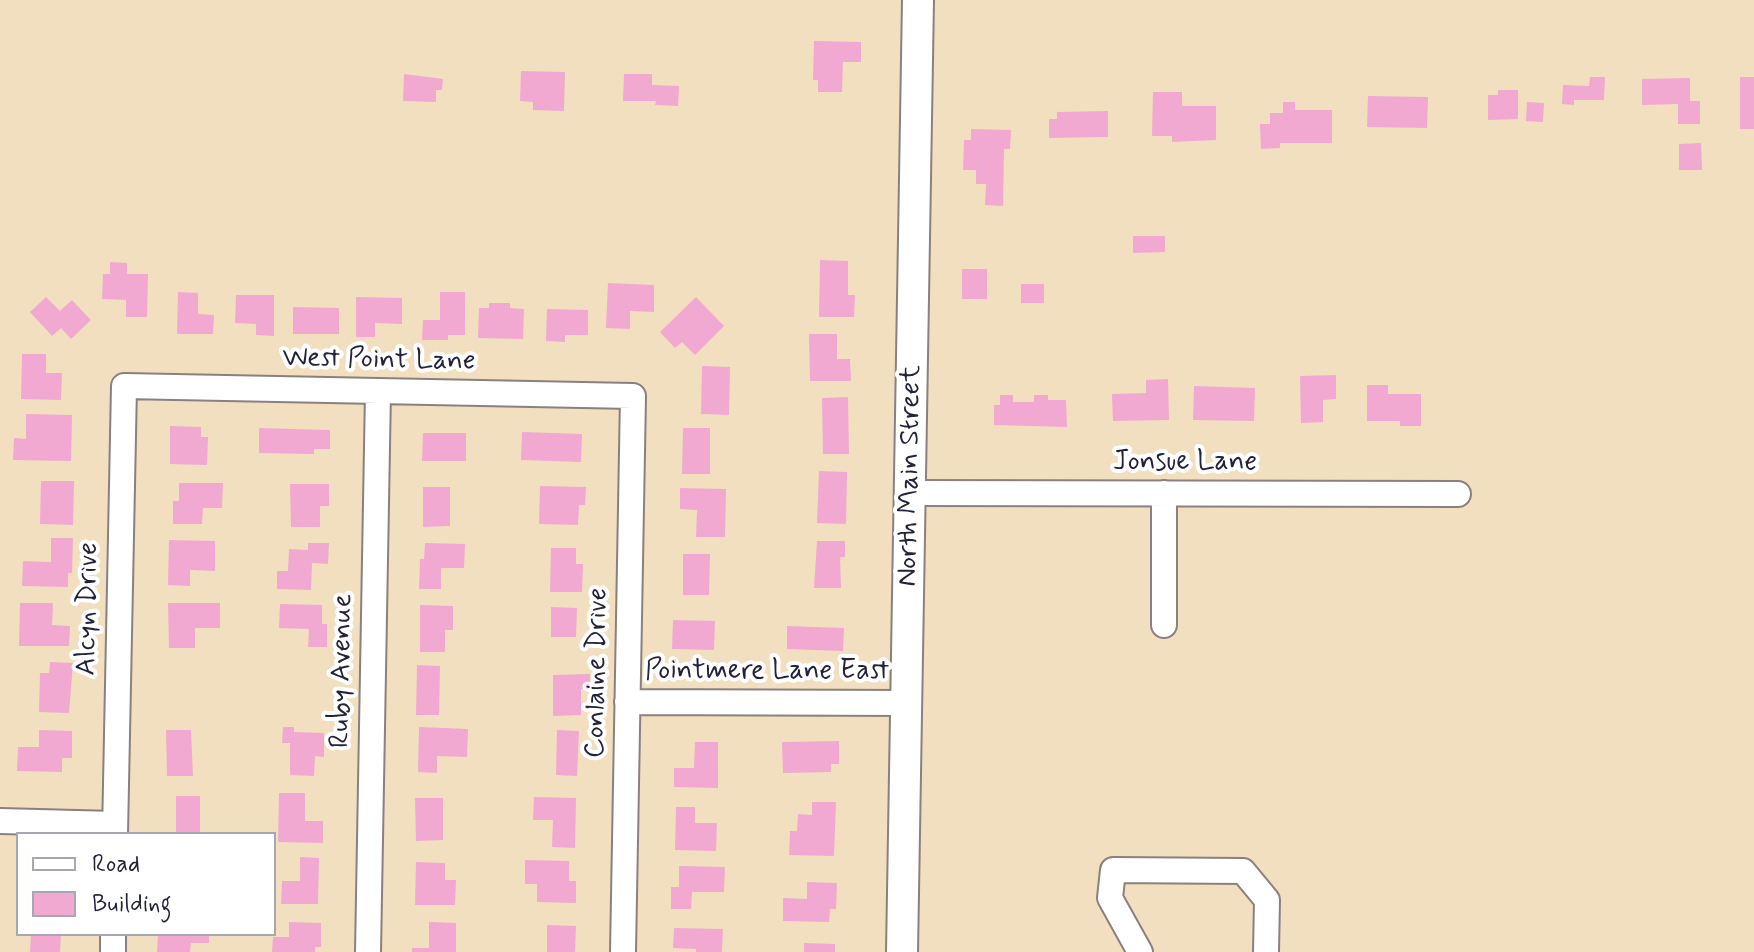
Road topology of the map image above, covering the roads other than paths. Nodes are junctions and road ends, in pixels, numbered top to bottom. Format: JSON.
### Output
{"nodes":[{"id":1,"x":918,"y":0,"type":"edge"},
{"id":2,"x":124,"y":386,"type":"joint"},
{"id":3,"x":378,"y":391,"type":"junction"},
{"id":4,"x":633,"y":396,"type":"joint"},
{"id":5,"x":911,"y":493,"type":"junction"},
{"id":6,"x":1164,"y":493,"type":"junction"},
{"id":7,"x":1458,"y":494,"type":"dead end"},
{"id":8,"x":1164,"y":625,"type":"dead end"},
{"id":9,"x":627,"y":702,"type":"junction"},
{"id":10,"x":907,"y":703,"type":"junction"},
{"id":11,"x":0,"y":821,"type":"edge"},
{"id":12,"x":115,"y":829,"type":"edge"},
{"id":13,"x":368,"y":952,"type":"edge"},
{"id":14,"x":623,"y":952,"type":"edge"},
{"id":15,"x":902,"y":952,"type":"edge"},
{"id":16,"x":1140,"y":952,"type":"edge"},
{"id":17,"x":1266,"y":952,"type":"edge"}],
"edges":[{"from":1,"to":5,"type":"main road","name":"North Main Street"},
{"from":2,"to":3,"type":"street","name":"West Point Lane"},
{"from":2,"to":12,"type":"street","name":"Alcyn Drive"},
{"from":3,"to":4,"type":"street","name":"West Point Lane"},
{"from":3,"to":13,"type":"street","name":"Ruby Avenue"},
{"from":4,"to":9,"type":"street","name":"Conlaine Drive"},
{"from":5,"to":6,"type":"street","name":"Jonsue Lane"},
{"from":5,"to":10,"type":"main road","name":"North Main Street"},
{"from":6,"to":7,"type":"street","name":"Jonsue Lane"},
{"from":6,"to":8,"type":"street"},
{"from":9,"to":10,"type":"street","name":"Pointmere Lane East"},
{"from":9,"to":14,"type":"street","name":"Conlaine Drive"},
{"from":10,"to":15,"type":"main road","name":"North Main Street"},
{"from":11,"to":12,"type":"street"},
{"from":16,"to":17,"type":"street"}]}
